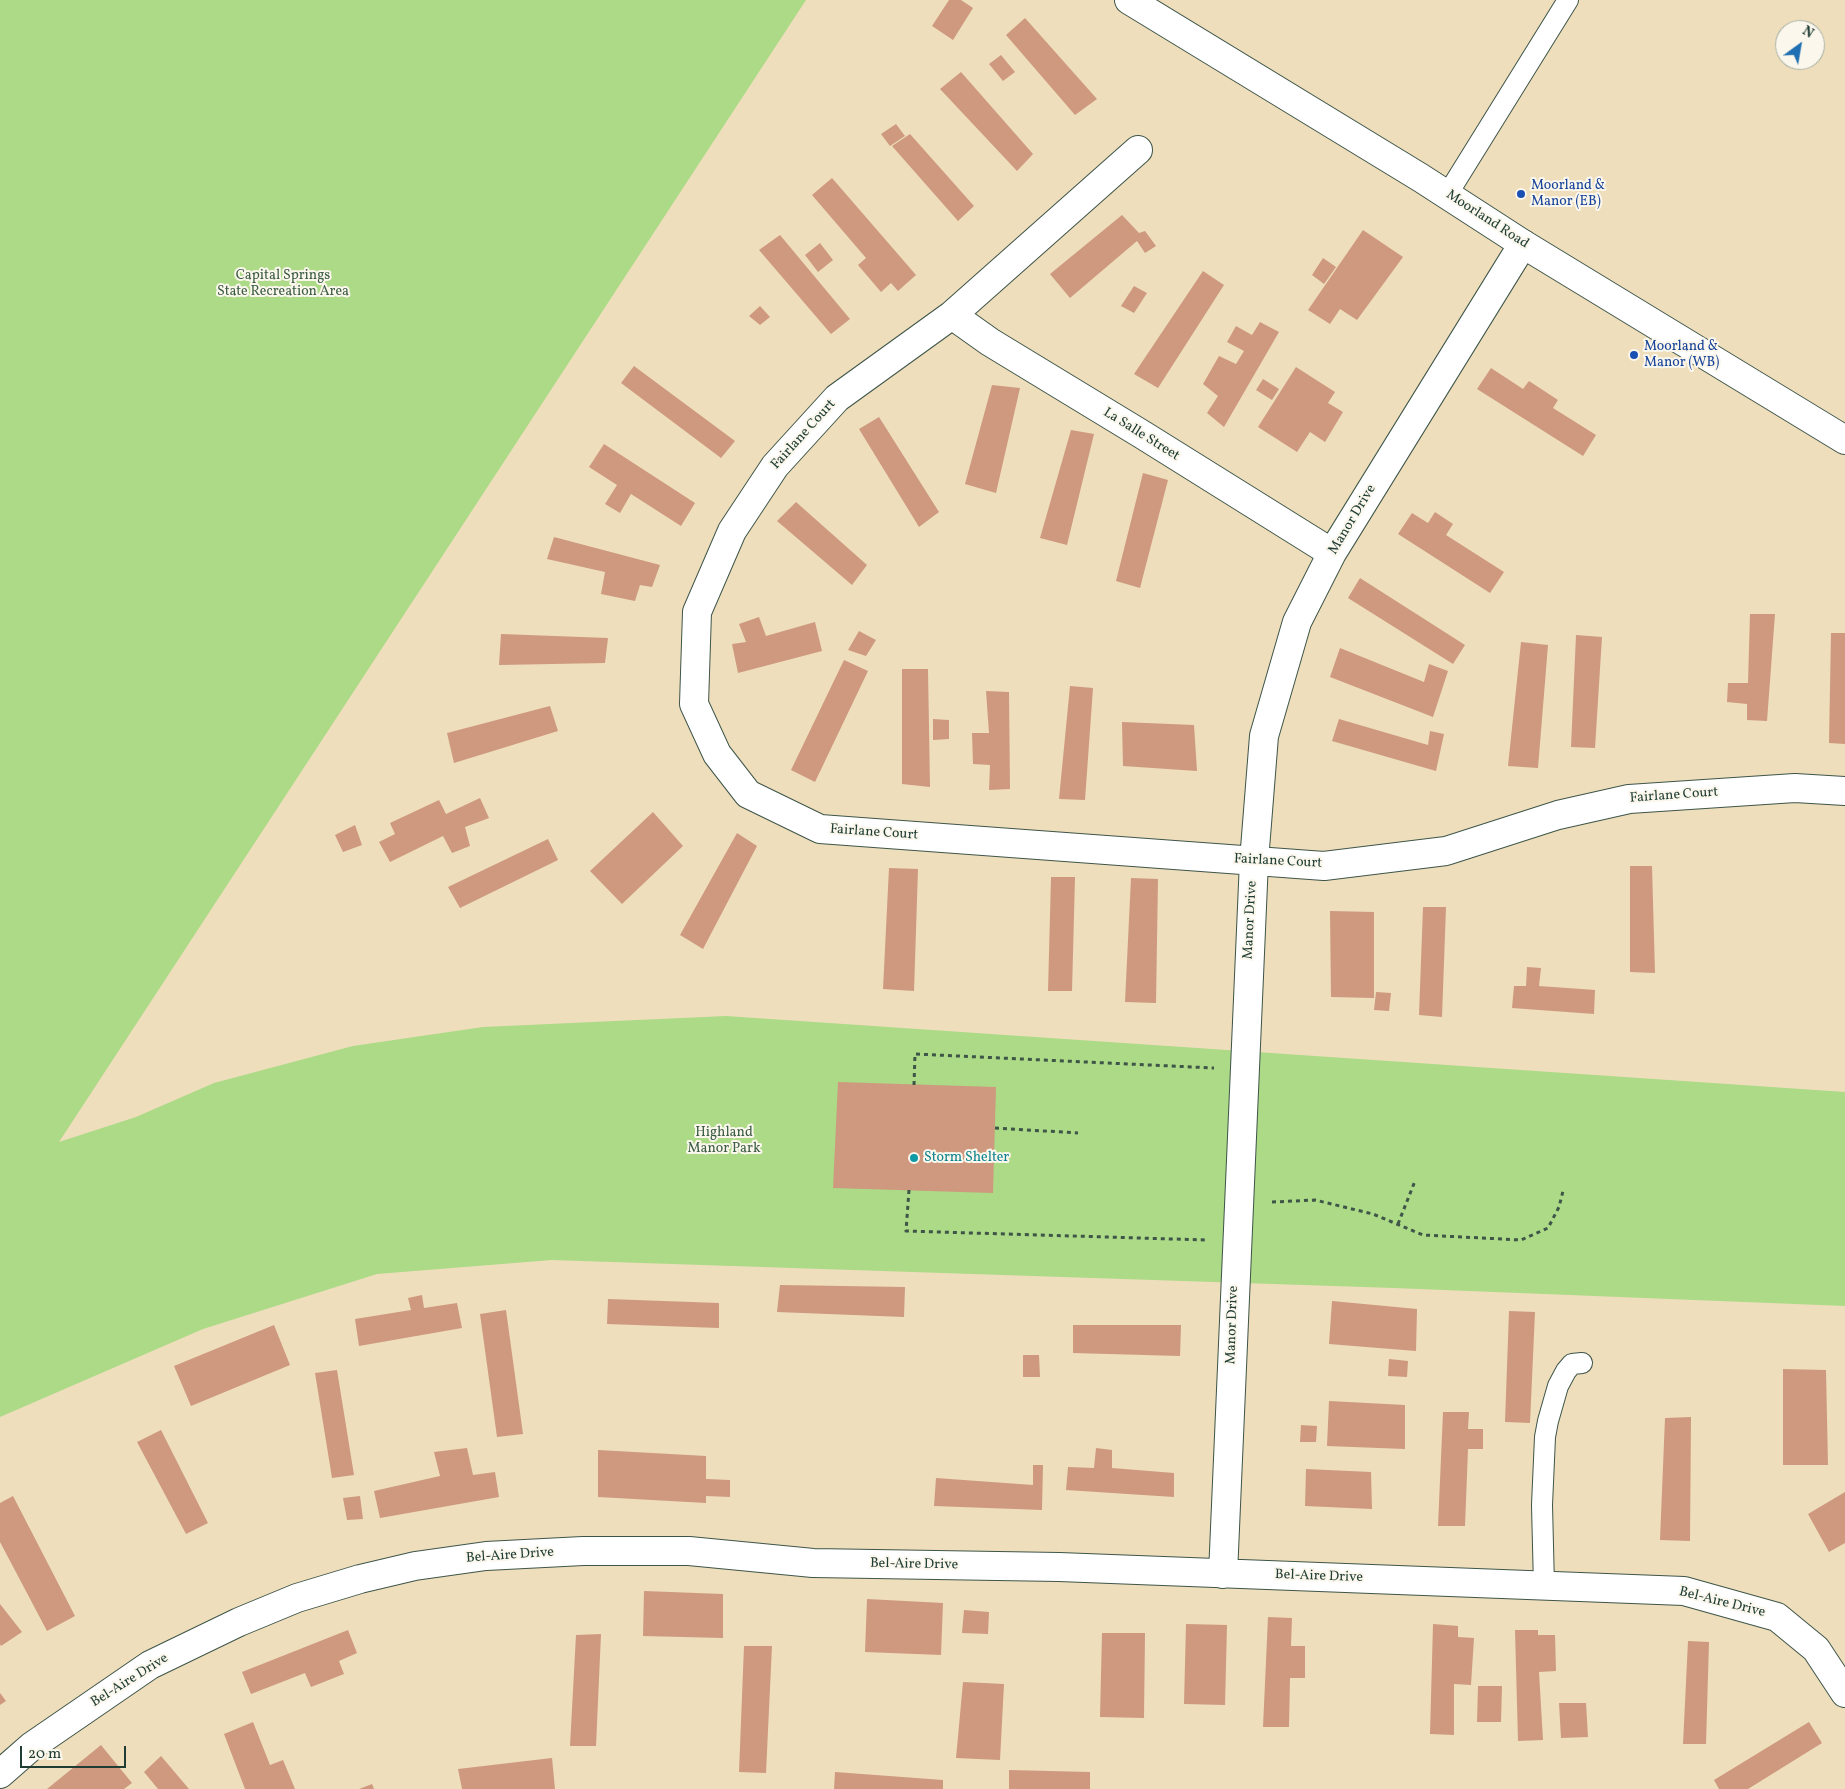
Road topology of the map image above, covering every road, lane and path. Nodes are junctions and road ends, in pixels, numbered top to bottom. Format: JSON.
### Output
{"nodes":[{"id":1,"x":1129,"y":0,"type":"edge"},
{"id":2,"x":1568,"y":0,"type":"edge"},
{"id":3,"x":1138,"y":150,"type":"dead end"},
{"id":4,"x":1447,"y":195,"type":"junction"},
{"id":5,"x":1523,"y":244,"type":"junction"},
{"id":6,"x":952,"y":315,"type":"junction"},
{"id":7,"x":1845,"y":440,"type":"edge"},
{"id":8,"x":1332,"y":553,"type":"junction"},
{"id":9,"x":1845,"y":791,"type":"edge"},
{"id":10,"x":1254,"y":862,"type":"junction"},
{"id":11,"x":1245,"y":1069,"type":"junction"},
{"id":12,"x":914,"y":1085,"type":"dead end"},
{"id":13,"x":995,"y":1128,"type":"dead end"},
{"id":14,"x":1078,"y":1133,"type":"dead end"},
{"id":15,"x":1415,"y":1181,"type":"dead end"},
{"id":16,"x":908,"y":1190,"type":"dead end"},
{"id":17,"x":1563,"y":1191,"type":"dead end"},
{"id":18,"x":1239,"y":1204,"type":"junction"},
{"id":19,"x":1398,"y":1224,"type":"junction"},
{"id":20,"x":1237,"y":1241,"type":"junction"},
{"id":21,"x":1582,"y":1363,"type":"dead end"},
{"id":22,"x":1223,"y":1574,"type":"junction"},
{"id":23,"x":1544,"y":1586,"type":"junction"},
{"id":24,"x":1845,"y":1693,"type":"edge"},
{"id":25,"x":0,"y":1774,"type":"edge"}],
"edges":[{"from":1,"to":4,"type":"street","name":"Moorland Road"},
{"from":2,"to":4,"type":"lane"},
{"from":3,"to":6,"type":"street","name":"Fairlane Court"},
{"from":4,"to":5,"type":"street","name":"Moorland Road"},
{"from":5,"to":7,"type":"street","name":"Moorland Road"},
{"from":5,"to":8,"type":"street","name":"Manor Drive"},
{"from":6,"to":8,"type":"street","name":"La Salle Street"},
{"from":6,"to":10,"type":"street","name":"Fairlane Court"},
{"from":8,"to":10,"type":"street","name":"Manor Drive"},
{"from":9,"to":10,"type":"street","name":"Fairlane Court"},
{"from":10,"to":11,"type":"street","name":"Manor Drive"},
{"from":11,"to":12,"type":"path"},
{"from":11,"to":18,"type":"street","name":"Manor Drive"},
{"from":13,"to":14,"type":"path"},
{"from":15,"to":19,"type":"path"},
{"from":16,"to":20,"type":"path"},
{"from":17,"to":19,"type":"path"},
{"from":18,"to":19,"type":"path"},
{"from":18,"to":20,"type":"street","name":"Manor Drive"},
{"from":20,"to":22,"type":"street","name":"Manor Drive"},
{"from":21,"to":23,"type":"lane"},
{"from":22,"to":23,"type":"street","name":"Bel-Aire Drive"},
{"from":22,"to":25,"type":"street","name":"Bel-Aire Drive"},
{"from":23,"to":24,"type":"street","name":"Bel-Aire Drive"}]}
